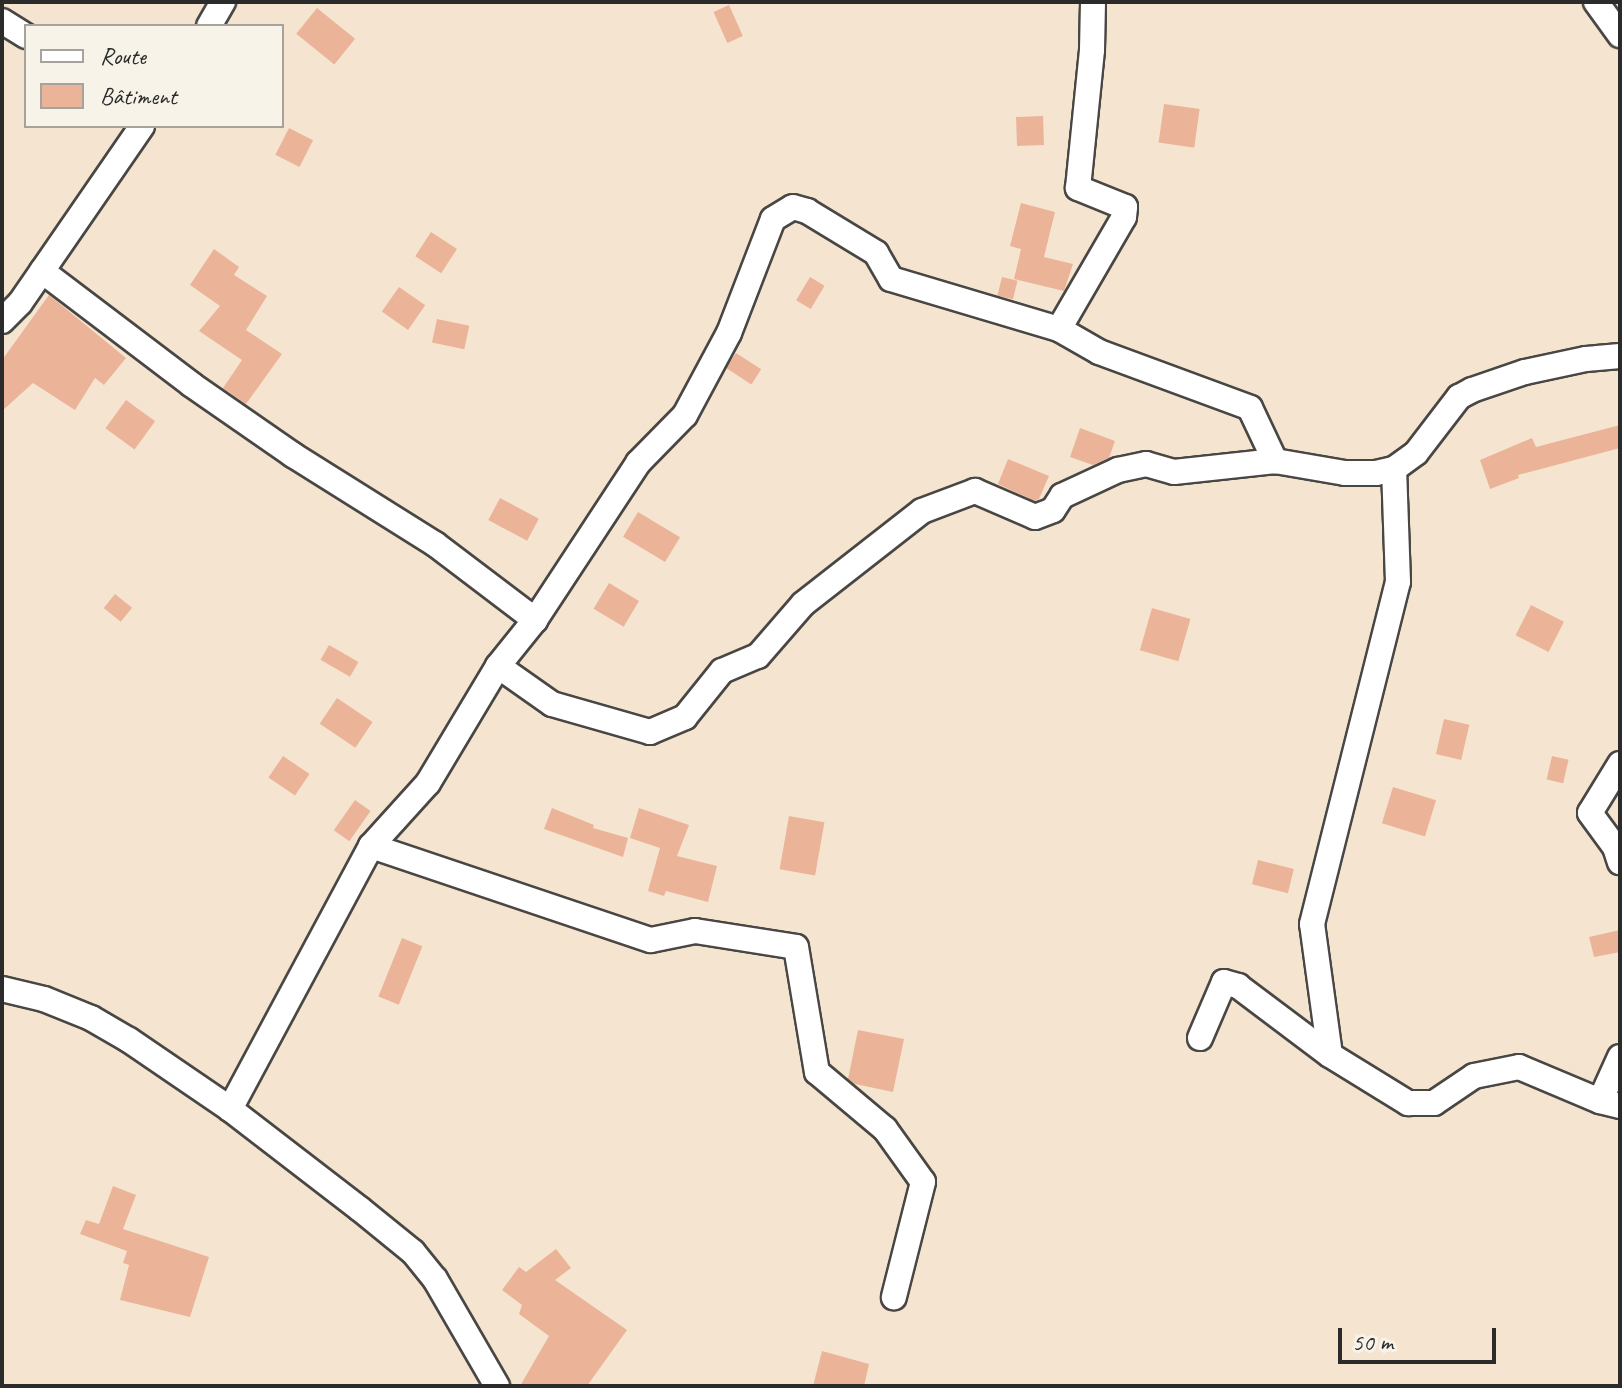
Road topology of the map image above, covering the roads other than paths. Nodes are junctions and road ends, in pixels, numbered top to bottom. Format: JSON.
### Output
{"nodes":[{"id":1,"x":223,"y":2,"type":"edge"},
{"id":2,"x":1093,"y":2,"type":"edge"},
{"id":3,"x":1596,"y":2,"type":"edge"},
{"id":4,"x":2,"y":21,"type":"edge"},
{"id":5,"x":210,"y":24,"type":"edge"},
{"id":6,"x":24,"y":35,"type":"edge"},
{"id":7,"x":1620,"y":35,"type":"edge"},
{"id":8,"x":141,"y":128,"type":"edge"},
{"id":9,"x":42,"y":271,"type":"junction"},
{"id":10,"x":2,"y":321,"type":"edge"},
{"id":11,"x":1059,"y":329,"type":"junction"},
{"id":12,"x":1620,"y":356,"type":"edge"},
{"id":13,"x":1275,"y":461,"type":"junction"},
{"id":14,"x":1394,"y":469,"type":"junction"},
{"id":15,"x":535,"y":620,"type":"junction"},
{"id":16,"x":498,"y":666,"type":"junction"},
{"id":17,"x":1620,"y":764,"type":"edge"},
{"id":18,"x":371,"y":846,"type":"junction"},
{"id":19,"x":1620,"y":862,"type":"edge"},
{"id":20,"x":2,"y":989,"type":"edge"},
{"id":21,"x":1200,"y":1038,"type":"dead end"},
{"id":22,"x":1330,"y":1055,"type":"junction"},
{"id":23,"x":1620,"y":1057,"type":"edge"},
{"id":24,"x":1610,"y":1103,"type":"edge"},
{"id":25,"x":230,"y":1109,"type":"junction"},
{"id":26,"x":894,"y":1297,"type":"dead end"},
{"id":27,"x":497,"y":1386,"type":"edge"}],
"edges":[{"from":1,"to":5,"type":"street"},
{"from":2,"to":11,"type":"street"},
{"from":3,"to":7,"type":"street"},
{"from":4,"to":6,"type":"street"},
{"from":8,"to":9,"type":"street"},
{"from":9,"to":10,"type":"street"},
{"from":9,"to":15,"type":"street"},
{"from":11,"to":13,"type":"street"},
{"from":11,"to":15,"type":"street"},
{"from":12,"to":14,"type":"street"},
{"from":13,"to":14,"type":"street"},
{"from":13,"to":16,"type":"street"},
{"from":14,"to":22,"type":"street"},
{"from":15,"to":16,"type":"street"},
{"from":16,"to":18,"type":"street"},
{"from":17,"to":19,"type":"street"},
{"from":18,"to":25,"type":"street"},
{"from":18,"to":26,"type":"street"},
{"from":20,"to":25,"type":"street"},
{"from":21,"to":22,"type":"street"},
{"from":22,"to":24,"type":"street"},
{"from":23,"to":24,"type":"street"},
{"from":25,"to":27,"type":"street"}]}
